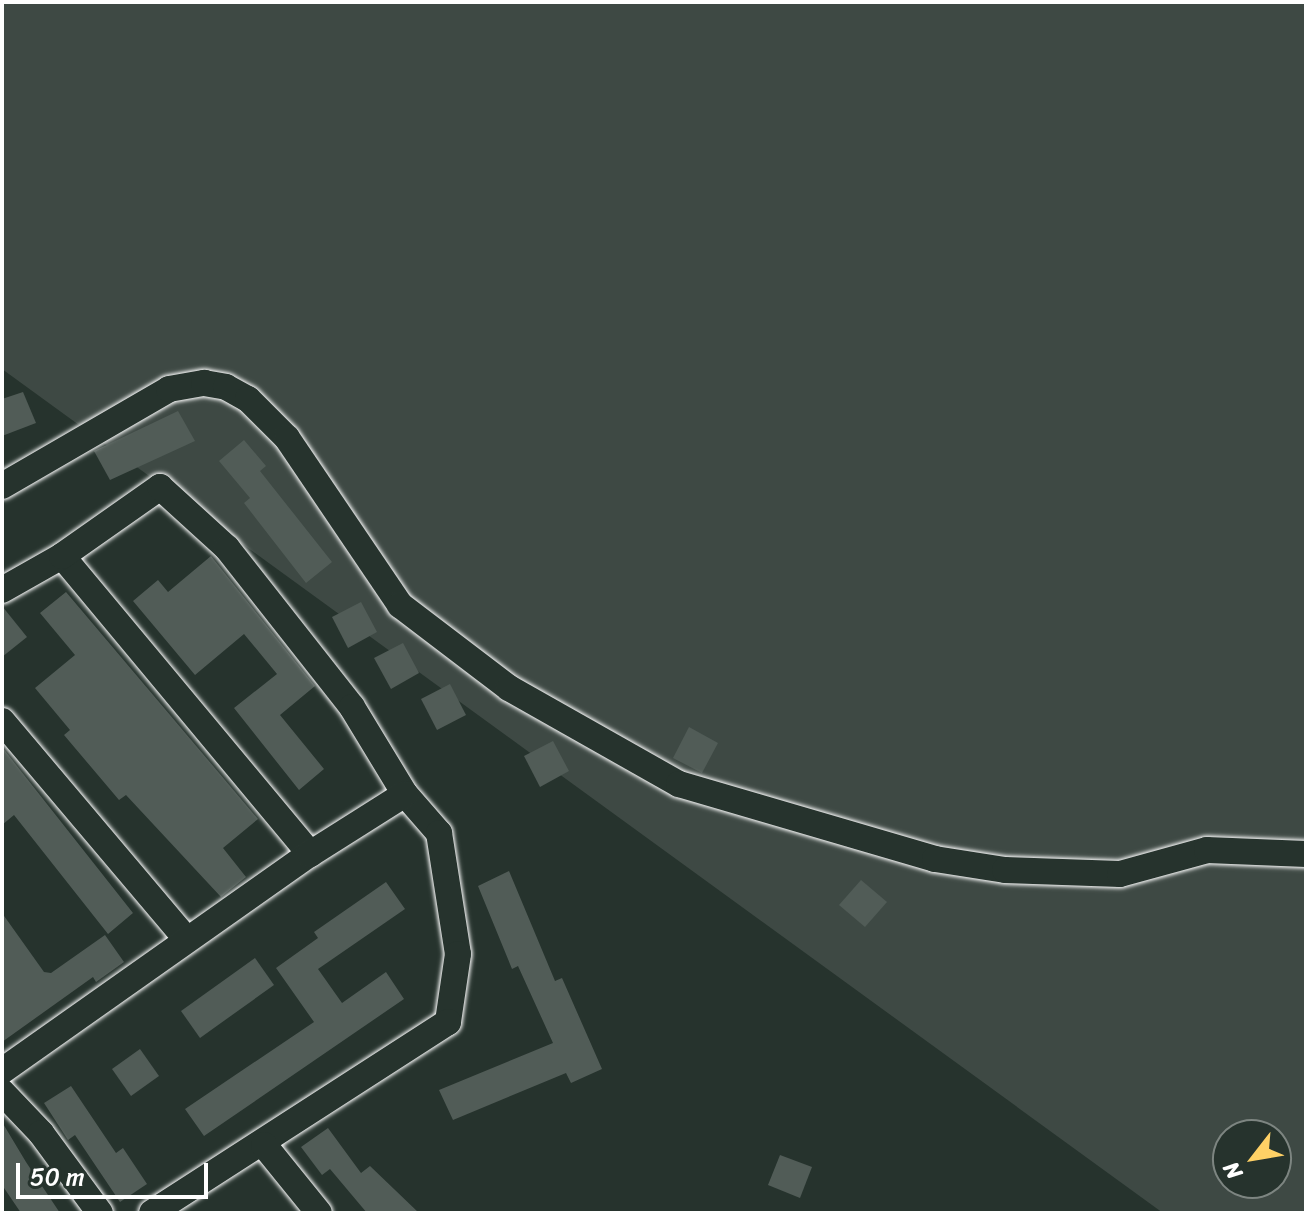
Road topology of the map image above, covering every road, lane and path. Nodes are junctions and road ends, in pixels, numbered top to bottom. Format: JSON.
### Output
{"nodes":[{"id":1,"x":2,"y":486,"type":"edge"},
{"id":2,"x":62,"y":556,"type":"junction"},
{"id":3,"x":2,"y":590,"type":"edge"},
{"id":4,"x":2,"y":721,"type":"edge"},
{"id":5,"x":405,"y":794,"type":"junction"},
{"id":6,"x":310,"y":854,"type":"junction"},
{"id":7,"x":1306,"y":854,"type":"edge"},
{"id":8,"x":186,"y":939,"type":"junction"},
{"id":9,"x":2,"y":1071,"type":"edge"},
{"id":10,"x":2,"y":1092,"type":"edge"},
{"id":11,"x":264,"y":1145,"type":"junction"},
{"id":12,"x":100,"y":1213,"type":"edge"},
{"id":13,"x":152,"y":1213,"type":"edge"},
{"id":14,"x":319,"y":1213,"type":"edge"}],
"edges":[{"from":1,"to":7,"type":"street"},
{"from":2,"to":3,"type":"street"},
{"from":2,"to":5,"type":"street"},
{"from":2,"to":6,"type":"street"},
{"from":4,"to":8,"type":"street"},
{"from":5,"to":6,"type":"street"},
{"from":5,"to":11,"type":"street"},
{"from":6,"to":8,"type":"street"},
{"from":8,"to":9,"type":"street"},
{"from":10,"to":12,"type":"street"},
{"from":11,"to":13,"type":"street"},
{"from":11,"to":14,"type":"street"}]}
